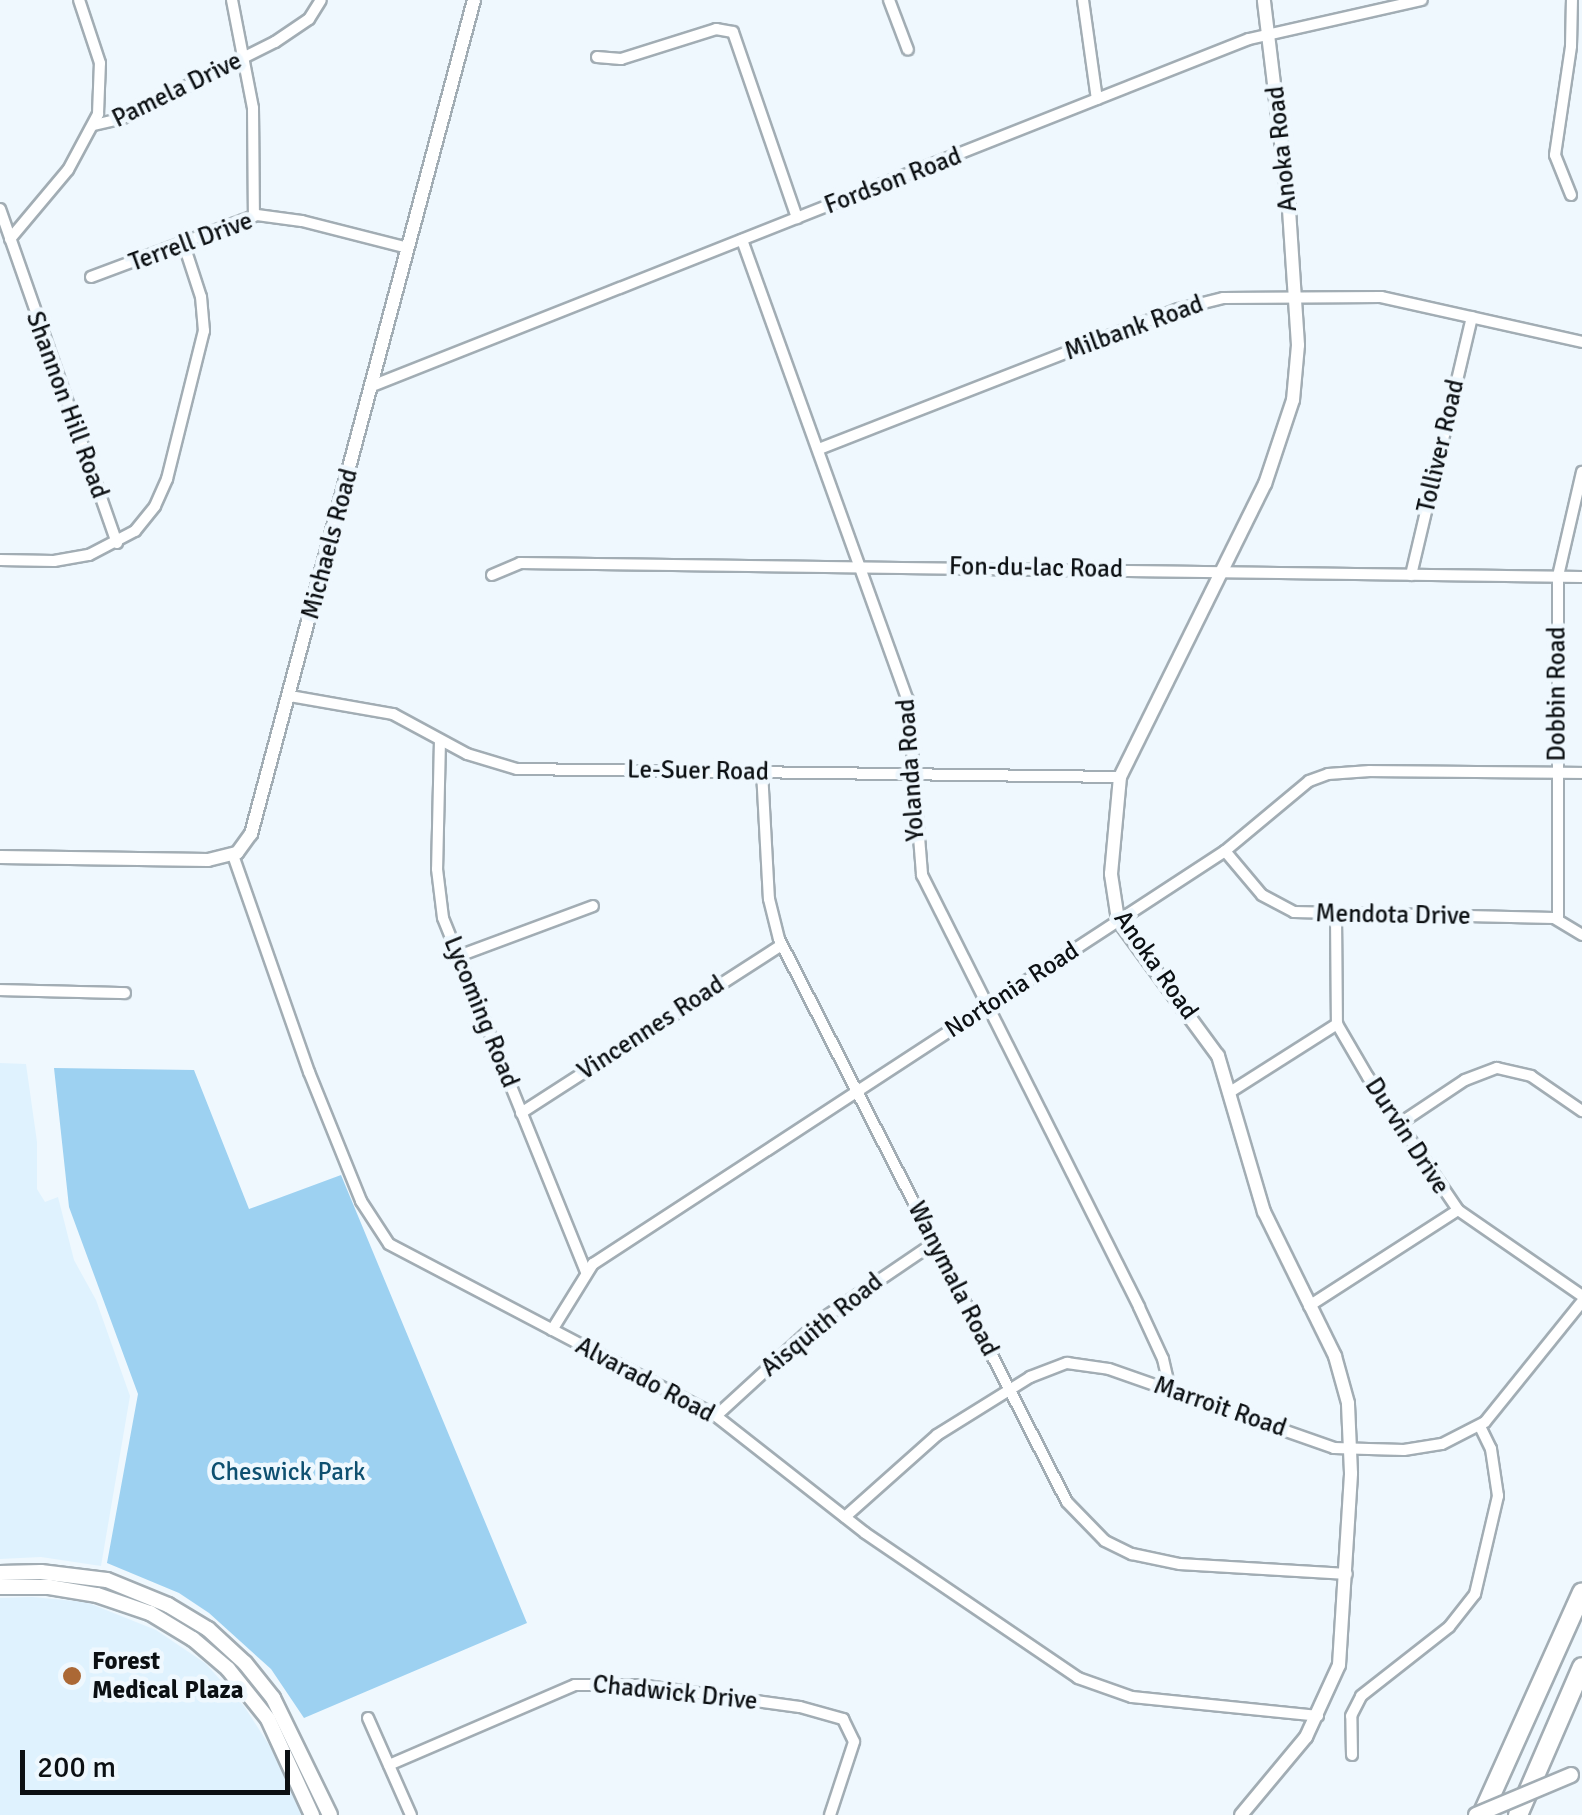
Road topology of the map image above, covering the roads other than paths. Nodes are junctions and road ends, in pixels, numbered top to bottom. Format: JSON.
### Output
{"nodes":[{"id":1,"x":79,"y":0,"type":"edge"},
{"id":2,"x":232,"y":0,"type":"edge"},
{"id":3,"x":321,"y":0,"type":"edge"},
{"id":4,"x":474,"y":0,"type":"edge"},
{"id":5,"x":889,"y":0,"type":"edge"},
{"id":6,"x":1083,"y":0,"type":"edge"},
{"id":7,"x":1264,"y":0,"type":"edge"},
{"id":8,"x":1422,"y":0,"type":"edge"},
{"id":9,"x":1572,"y":0,"type":"edge"},
{"id":10,"x":1269,"y":34,"type":"junction"},
{"id":11,"x":908,"y":50,"type":"dead end"},
{"id":12,"x":597,"y":57,"type":"dead end"},
{"id":13,"x":244,"y":58,"type":"junction"},
{"id":14,"x":1096,"y":99,"type":"junction"},
{"id":15,"x":94,"y":125,"type":"junction"},
{"id":16,"x":1570,"y":195,"type":"dead end"},
{"id":17,"x":0,"y":209,"type":"edge"},
{"id":18,"x":254,"y":216,"type":"junction"},
{"id":19,"x":797,"y":218,"type":"junction"},
{"id":20,"x":10,"y":238,"type":"junction"},
{"id":21,"x":742,"y":240,"type":"junction"},
{"id":22,"x":183,"y":242,"type":"junction"},
{"id":23,"x":408,"y":248,"type":"junction"},
{"id":24,"x":90,"y":277,"type":"dead end"},
{"id":25,"x":1295,"y":301,"type":"junction"},
{"id":26,"x":1472,"y":317,"type":"junction"},
{"id":27,"x":1582,"y":342,"type":"edge"},
{"id":28,"x":372,"y":386,"type":"junction"},
{"id":29,"x":819,"y":450,"type":"junction"},
{"id":30,"x":1582,"y":472,"type":"edge"},
{"id":31,"x":116,"y":543,"type":"junction"},
{"id":32,"x":0,"y":560,"type":"edge"},
{"id":33,"x":863,"y":568,"type":"junction"},
{"id":34,"x":1220,"y":572,"type":"junction"},
{"id":35,"x":492,"y":575,"type":"dead end"},
{"id":36,"x":1411,"y":576,"type":"junction"},
{"id":37,"x":1558,"y":576,"type":"junction"},
{"id":38,"x":1582,"y":576,"type":"edge"},
{"id":39,"x":290,"y":696,"type":"junction"},
{"id":40,"x":440,"y":740,"type":"junction"},
{"id":41,"x":762,"y":772,"type":"junction"},
{"id":42,"x":914,"y":772,"type":"junction"},
{"id":43,"x":1558,"y":773,"type":"junction"},
{"id":44,"x":1582,"y":773,"type":"edge"},
{"id":45,"x":1120,"y":777,"type":"junction"},
{"id":46,"x":1225,"y":851,"type":"junction"},
{"id":47,"x":233,"y":855,"type":"junction"},
{"id":48,"x":0,"y":857,"type":"edge"},
{"id":49,"x":592,"y":906,"type":"dead end"},
{"id":50,"x":1336,"y":916,"type":"junction"},
{"id":51,"x":1558,"y":919,"type":"junction"},
{"id":52,"x":1118,"y":920,"type":"junction"},
{"id":53,"x":1582,"y":935,"type":"edge"},
{"id":54,"x":782,"y":945,"type":"junction"},
{"id":55,"x":456,"y":957,"type":"junction"},
{"id":56,"x":2,"y":990,"type":"edge"},
{"id":57,"x":124,"y":993,"type":"dead end"},
{"id":58,"x":986,"y":1006,"type":"junction"},
{"id":59,"x":1337,"y":1024,"type":"junction"},
{"id":60,"x":858,"y":1091,"type":"junction"},
{"id":61,"x":1230,"y":1092,"type":"junction"},
{"id":62,"x":1582,"y":1111,"type":"edge"},
{"id":63,"x":521,"y":1112,"type":"junction"},
{"id":64,"x":1399,"y":1124,"type":"junction"},
{"id":65,"x":1458,"y":1210,"type":"junction"},
{"id":66,"x":934,"y":1243,"type":"junction"},
{"id":67,"x":586,"y":1272,"type":"junction"},
{"id":68,"x":1582,"y":1299,"type":"edge"},
{"id":69,"x":1309,"y":1306,"type":"junction"},
{"id":70,"x":552,"y":1330,"type":"junction"},
{"id":71,"x":1009,"y":1389,"type":"junction"},
{"id":72,"x":1170,"y":1390,"type":"junction"},
{"id":73,"x":716,"y":1416,"type":"junction"},
{"id":74,"x":1480,"y":1426,"type":"junction"},
{"id":75,"x":1351,"y":1447,"type":"junction"},
{"id":76,"x":844,"y":1517,"type":"junction"},
{"id":77,"x":0,"y":1573,"type":"edge"},
{"id":78,"x":1348,"y":1574,"type":"junction"},
{"id":79,"x":0,"y":1587,"type":"edge"},
{"id":80,"x":1582,"y":1592,"type":"edge"},
{"id":81,"x":1582,"y":1667,"type":"edge"},
{"id":82,"x":1318,"y":1716,"type":"junction"},
{"id":83,"x":368,"y":1718,"type":"dead end"},
{"id":84,"x":1352,"y":1754,"type":"dead end"},
{"id":85,"x":388,"y":1765,"type":"junction"},
{"id":86,"x":1577,"y":1772,"type":"edge"},
{"id":87,"x":312,"y":1815,"type":"edge"},
{"id":88,"x":330,"y":1815,"type":"edge"},
{"id":89,"x":411,"y":1815,"type":"edge"},
{"id":90,"x":830,"y":1815,"type":"edge"},
{"id":91,"x":1241,"y":1815,"type":"edge"},
{"id":92,"x":1479,"y":1815,"type":"edge"},
{"id":93,"x":1518,"y":1815,"type":"edge"}],
"edges":[{"from":1,"to":15,"type":"street"},
{"from":2,"to":13,"type":"street"},
{"from":3,"to":13,"type":"street","name":"Pamela Drive"},
{"from":4,"to":23,"type":"street","name":"Michaels Road"},
{"from":5,"to":11,"type":"street"},
{"from":6,"to":14,"type":"street"},
{"from":7,"to":10,"type":"street","name":"Anoka Road"},
{"from":8,"to":10,"type":"street","name":"Fordson Road"},
{"from":9,"to":16,"type":"street"},
{"from":10,"to":14,"type":"street","name":"Fordson Road"},
{"from":10,"to":25,"type":"street","name":"Anoka Road"},
{"from":12,"to":19,"type":"street"},
{"from":13,"to":15,"type":"street","name":"Pamela Drive"},
{"from":13,"to":18,"type":"street"},
{"from":14,"to":19,"type":"street","name":"Fordson Road"},
{"from":15,"to":20,"type":"street","name":"Pamela Drive"},
{"from":17,"to":20,"type":"street","name":"Shannon Hill Road"},
{"from":18,"to":22,"type":"street","name":"Terrell Drive"},
{"from":18,"to":23,"type":"street","name":"Terrell Drive"},
{"from":19,"to":21,"type":"street","name":"Fordson Road"},
{"from":20,"to":31,"type":"street","name":"Shannon Hill Road"},
{"from":21,"to":28,"type":"street","name":"Fordson Road"},
{"from":21,"to":29,"type":"street","name":"Yolanda Road"},
{"from":22,"to":24,"type":"street","name":"Terrell Drive"},
{"from":22,"to":31,"type":"street"},
{"from":23,"to":28,"type":"street","name":"Michaels Road"},
{"from":25,"to":26,"type":"street","name":"Milbank Road"},
{"from":25,"to":29,"type":"street","name":"Milbank Road"},
{"from":25,"to":34,"type":"street","name":"Anoka Road"},
{"from":26,"to":27,"type":"street","name":"Milbank Road"},
{"from":26,"to":36,"type":"street","name":"Tolliver Road"},
{"from":28,"to":39,"type":"street","name":"Michaels Road"},
{"from":29,"to":33,"type":"street","name":"Yolanda Road"},
{"from":30,"to":37,"type":"street","name":"Dobbin Road"},
{"from":31,"to":32,"type":"street"},
{"from":33,"to":34,"type":"street","name":"Fon-du-lac Road"},
{"from":33,"to":35,"type":"street","name":"Fon-du-lac Road"},
{"from":33,"to":42,"type":"street","name":"Yolanda Road"},
{"from":34,"to":36,"type":"street","name":"Fon-du-lac Road"},
{"from":34,"to":45,"type":"street","name":"Anoka Road"},
{"from":36,"to":37,"type":"street","name":"Fon-du-lac Road"},
{"from":37,"to":38,"type":"street","name":"Fon-du-lac Road"},
{"from":37,"to":43,"type":"street","name":"Dobbin Road"},
{"from":39,"to":40,"type":"street","name":"Le-Suer Road"},
{"from":39,"to":47,"type":"street","name":"Michaels Road"},
{"from":40,"to":41,"type":"street","name":"Le-Suer Road"},
{"from":40,"to":55,"type":"street","name":"Lycoming Road"},
{"from":41,"to":42,"type":"street","name":"Le-Suer Road"},
{"from":41,"to":54,"type":"street","name":"Wanymala Road"},
{"from":42,"to":45,"type":"street","name":"Le-Suer Road"},
{"from":42,"to":58,"type":"street","name":"Yolanda Road"},
{"from":43,"to":44,"type":"street","name":"Nortonia Road"},
{"from":43,"to":46,"type":"street","name":"Nortonia Road"},
{"from":43,"to":51,"type":"street","name":"Dobbin Road"},
{"from":45,"to":52,"type":"street","name":"Anoka Road"},
{"from":46,"to":50,"type":"street","name":"Mendota Drive"},
{"from":46,"to":52,"type":"street","name":"Nortonia Road"},
{"from":47,"to":48,"type":"street"},
{"from":47,"to":70,"type":"street","name":"Alvarado Road"},
{"from":49,"to":55,"type":"street"},
{"from":50,"to":51,"type":"street","name":"Mendota Drive"},
{"from":50,"to":59,"type":"street"},
{"from":51,"to":53,"type":"street"},
{"from":52,"to":58,"type":"street","name":"Nortonia Road"},
{"from":52,"to":61,"type":"street","name":"Anoka Road"},
{"from":54,"to":60,"type":"street","name":"Wanymala Road"},
{"from":54,"to":63,"type":"street","name":"Vincennes Road"},
{"from":55,"to":63,"type":"street","name":"Lycoming Road"},
{"from":56,"to":57,"type":"street"},
{"from":58,"to":60,"type":"street","name":"Nortonia Road"},
{"from":58,"to":72,"type":"street","name":"Yolanda Road"},
{"from":59,"to":61,"type":"street"},
{"from":59,"to":64,"type":"street","name":"Durvin Drive"},
{"from":60,"to":66,"type":"street","name":"Wanymala Road"},
{"from":60,"to":67,"type":"street","name":"Nortonia Road"},
{"from":61,"to":69,"type":"street","name":"Anoka Road"},
{"from":62,"to":64,"type":"street"},
{"from":63,"to":67,"type":"street","name":"Lycoming Road"},
{"from":64,"to":65,"type":"street","name":"Durvin Drive"},
{"from":65,"to":68,"type":"street","name":"Durvin Drive"},
{"from":65,"to":69,"type":"street"},
{"from":66,"to":71,"type":"street","name":"Wanymala Road"},
{"from":66,"to":73,"type":"street","name":"Aisquith Road"},
{"from":67,"to":70,"type":"street","name":"Nortonia Road"},
{"from":68,"to":74,"type":"street","name":"Marroit Road"},
{"from":69,"to":75,"type":"street","name":"Anoka Road"},
{"from":70,"to":73,"type":"street","name":"Alvarado Road"},
{"from":71,"to":72,"type":"street","name":"Marroit Road"},
{"from":71,"to":76,"type":"street","name":"Marroit Road"},
{"from":71,"to":78,"type":"street","name":"Wanymala Road"},
{"from":72,"to":75,"type":"street","name":"Marroit Road"},
{"from":73,"to":76,"type":"street","name":"Alvarado Road"},
{"from":74,"to":75,"type":"street","name":"Marroit Road"},
{"from":74,"to":84,"type":"street"},
{"from":75,"to":78,"type":"street","name":"Anoka Road"},
{"from":76,"to":82,"type":"street","name":"Alvarado Road"},
{"from":77,"to":88,"type":"main road"},
{"from":78,"to":82,"type":"street","name":"Anoka Road"},
{"from":79,"to":87,"type":"main road"},
{"from":80,"to":92,"type":"highway"},
{"from":81,"to":93,"type":"highway"},
{"from":82,"to":91,"type":"street","name":"Anoka Road"},
{"from":83,"to":85,"type":"street"},
{"from":85,"to":89,"type":"street"},
{"from":85,"to":90,"type":"street","name":"Chadwick Drive"},
{"from":86,"to":92,"type":"main road","bridge":true}]}
